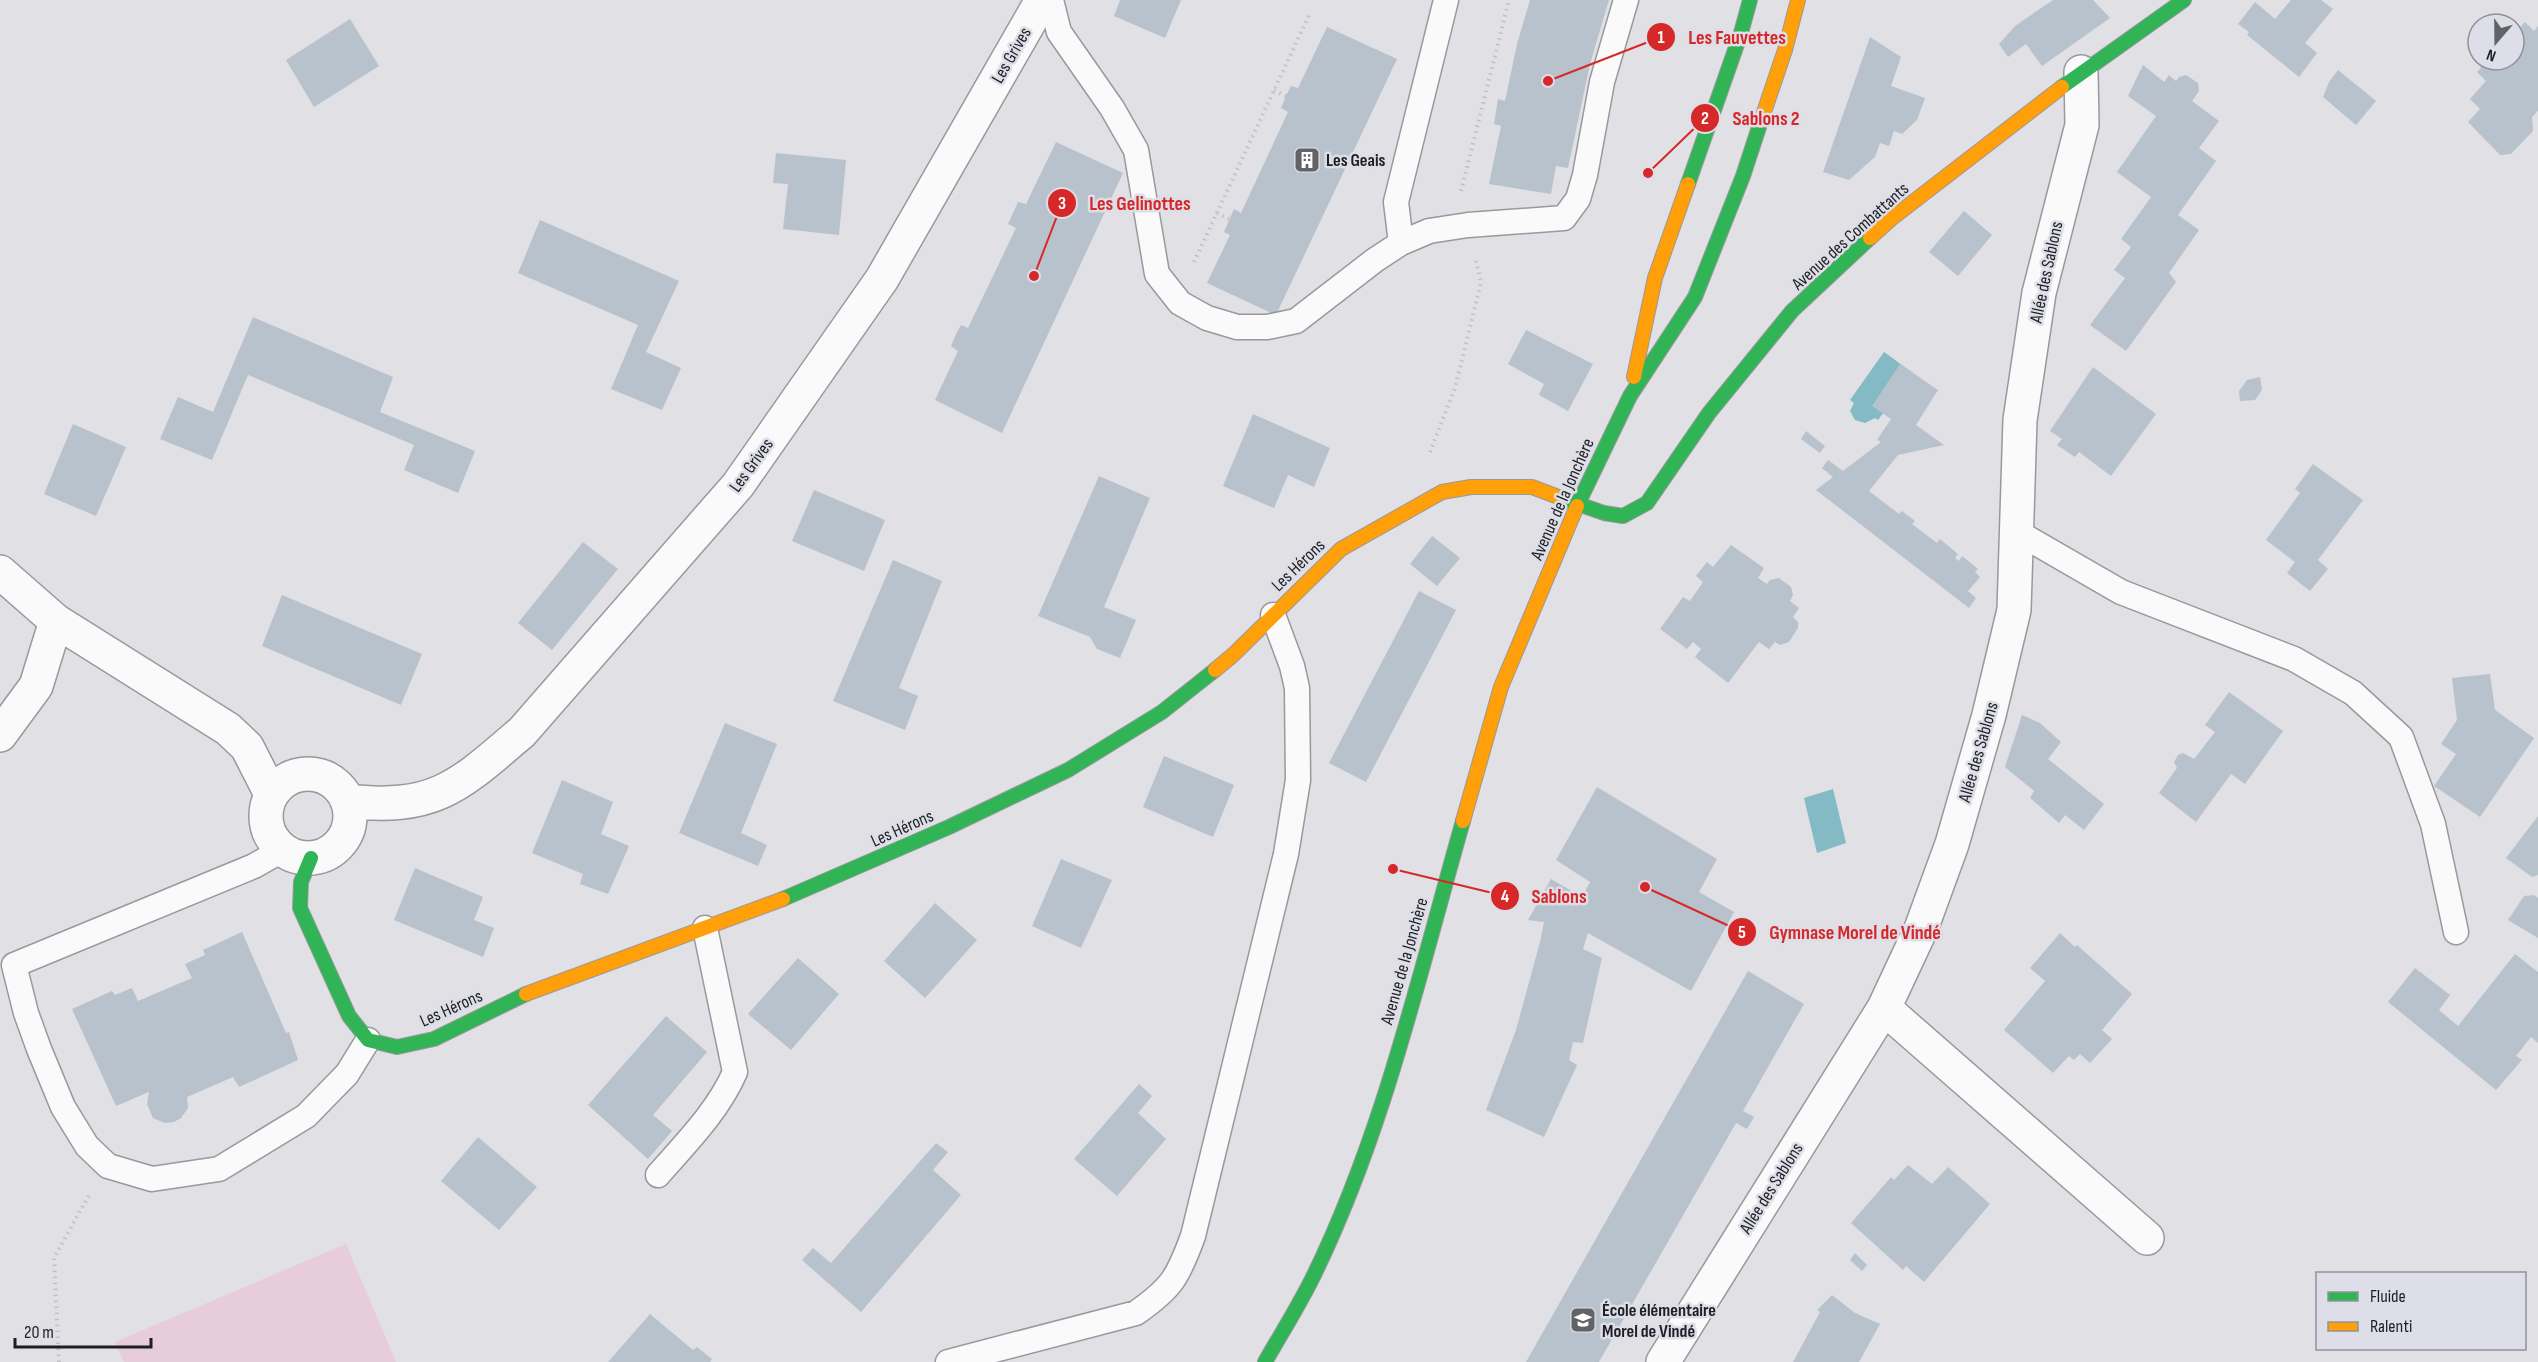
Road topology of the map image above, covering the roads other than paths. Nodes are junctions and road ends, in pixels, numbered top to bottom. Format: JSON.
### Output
{"nodes":[{"id":1,"x":1042,"y":0,"type":"edge"},
{"id":2,"x":1051,"y":0,"type":"edge"},
{"id":3,"x":1446,"y":0,"type":"edge"},
{"id":4,"x":1626,"y":0,"type":"edge"},
{"id":5,"x":1750,"y":0,"type":"edge"},
{"id":6,"x":1798,"y":0,"type":"edge"},
{"id":7,"x":2184,"y":0,"type":"edge"},
{"id":8,"x":2080,"y":72,"type":"junction"},
{"id":9,"x":1401,"y":243,"type":"junction"},
{"id":10,"x":1630,"y":396,"type":"junction"},
{"id":11,"x":1578,"y":503,"type":"junction"},
{"id":12,"x":2017,"y":532,"type":"junction"},
{"id":13,"x":0,"y":572,"type":"edge"},
{"id":14,"x":1273,"y":615,"type":"junction"},
{"id":15,"x":56,"y":621,"type":"junction"},
{"id":16,"x":0,"y":735,"type":"edge"},
{"id":17,"x":271,"y":795,"type":"junction"},
{"id":18,"x":347,"y":801,"type":"junction"},
{"id":19,"x":296,"y":854,"type":"junction"},
{"id":20,"x":705,"y":928,"type":"junction"},
{"id":21,"x":2456,"y":932,"type":"dead end"},
{"id":22,"x":7,"y":970,"type":"edge"},
{"id":23,"x":1884,"y":1008,"type":"junction"},
{"id":24,"x":368,"y":1040,"type":"junction"},
{"id":25,"x":658,"y":1175,"type":"dead end"},
{"id":26,"x":2147,"y":1238,"type":"dead end"},
{"id":27,"x":948,"y":1362,"type":"edge"},
{"id":28,"x":1265,"y":1362,"type":"edge"},
{"id":29,"x":1663,"y":1362,"type":"edge"}],
"edges":[{"from":1,"to":18,"type":"street","name":"Les Grives"},
{"from":2,"to":9,"type":"lane"},
{"from":3,"to":9,"type":"lane"},
{"from":4,"to":9,"type":"lane"},
{"from":5,"to":10,"type":"street","name":"Avenue de la Jonchère"},
{"from":6,"to":10,"type":"street","name":"Avenue de la Jonchère"},
{"from":7,"to":8,"type":"street","name":"Avenue des Combattants"},
{"from":8,"to":11,"type":"street","name":"Avenue des Combattants"},
{"from":8,"to":12,"type":"street","name":"Allée des Sablons"},
{"from":10,"to":11,"type":"street","name":"Avenue de la Jonchère"},
{"from":11,"to":14,"type":"street","name":"Les Hérons"},
{"from":11,"to":28,"type":"street","name":"Avenue de la Jonchère"},
{"from":12,"to":21,"type":"lane"},
{"from":12,"to":23,"type":"street","name":"Allée des Sablons"},
{"from":13,"to":15,"type":"street"},
{"from":14,"to":20,"type":"street","name":"Les Hérons"},
{"from":14,"to":27,"type":"lane"},
{"from":15,"to":16,"type":"street"},
{"from":15,"to":17,"type":"street"},
{"from":17,"to":18,"type":"street"},
{"from":17,"to":19,"type":"street"},
{"from":18,"to":19,"type":"street"},
{"from":19,"to":22,"type":"lane"},
{"from":19,"to":24,"type":"street"},
{"from":20,"to":24,"type":"street","name":"Les Hérons"},
{"from":20,"to":25,"type":"lane"},
{"from":22,"to":24,"type":"lane"},
{"from":23,"to":26,"type":"street"},
{"from":23,"to":29,"type":"street","name":"Allée des Sablons"}]}
